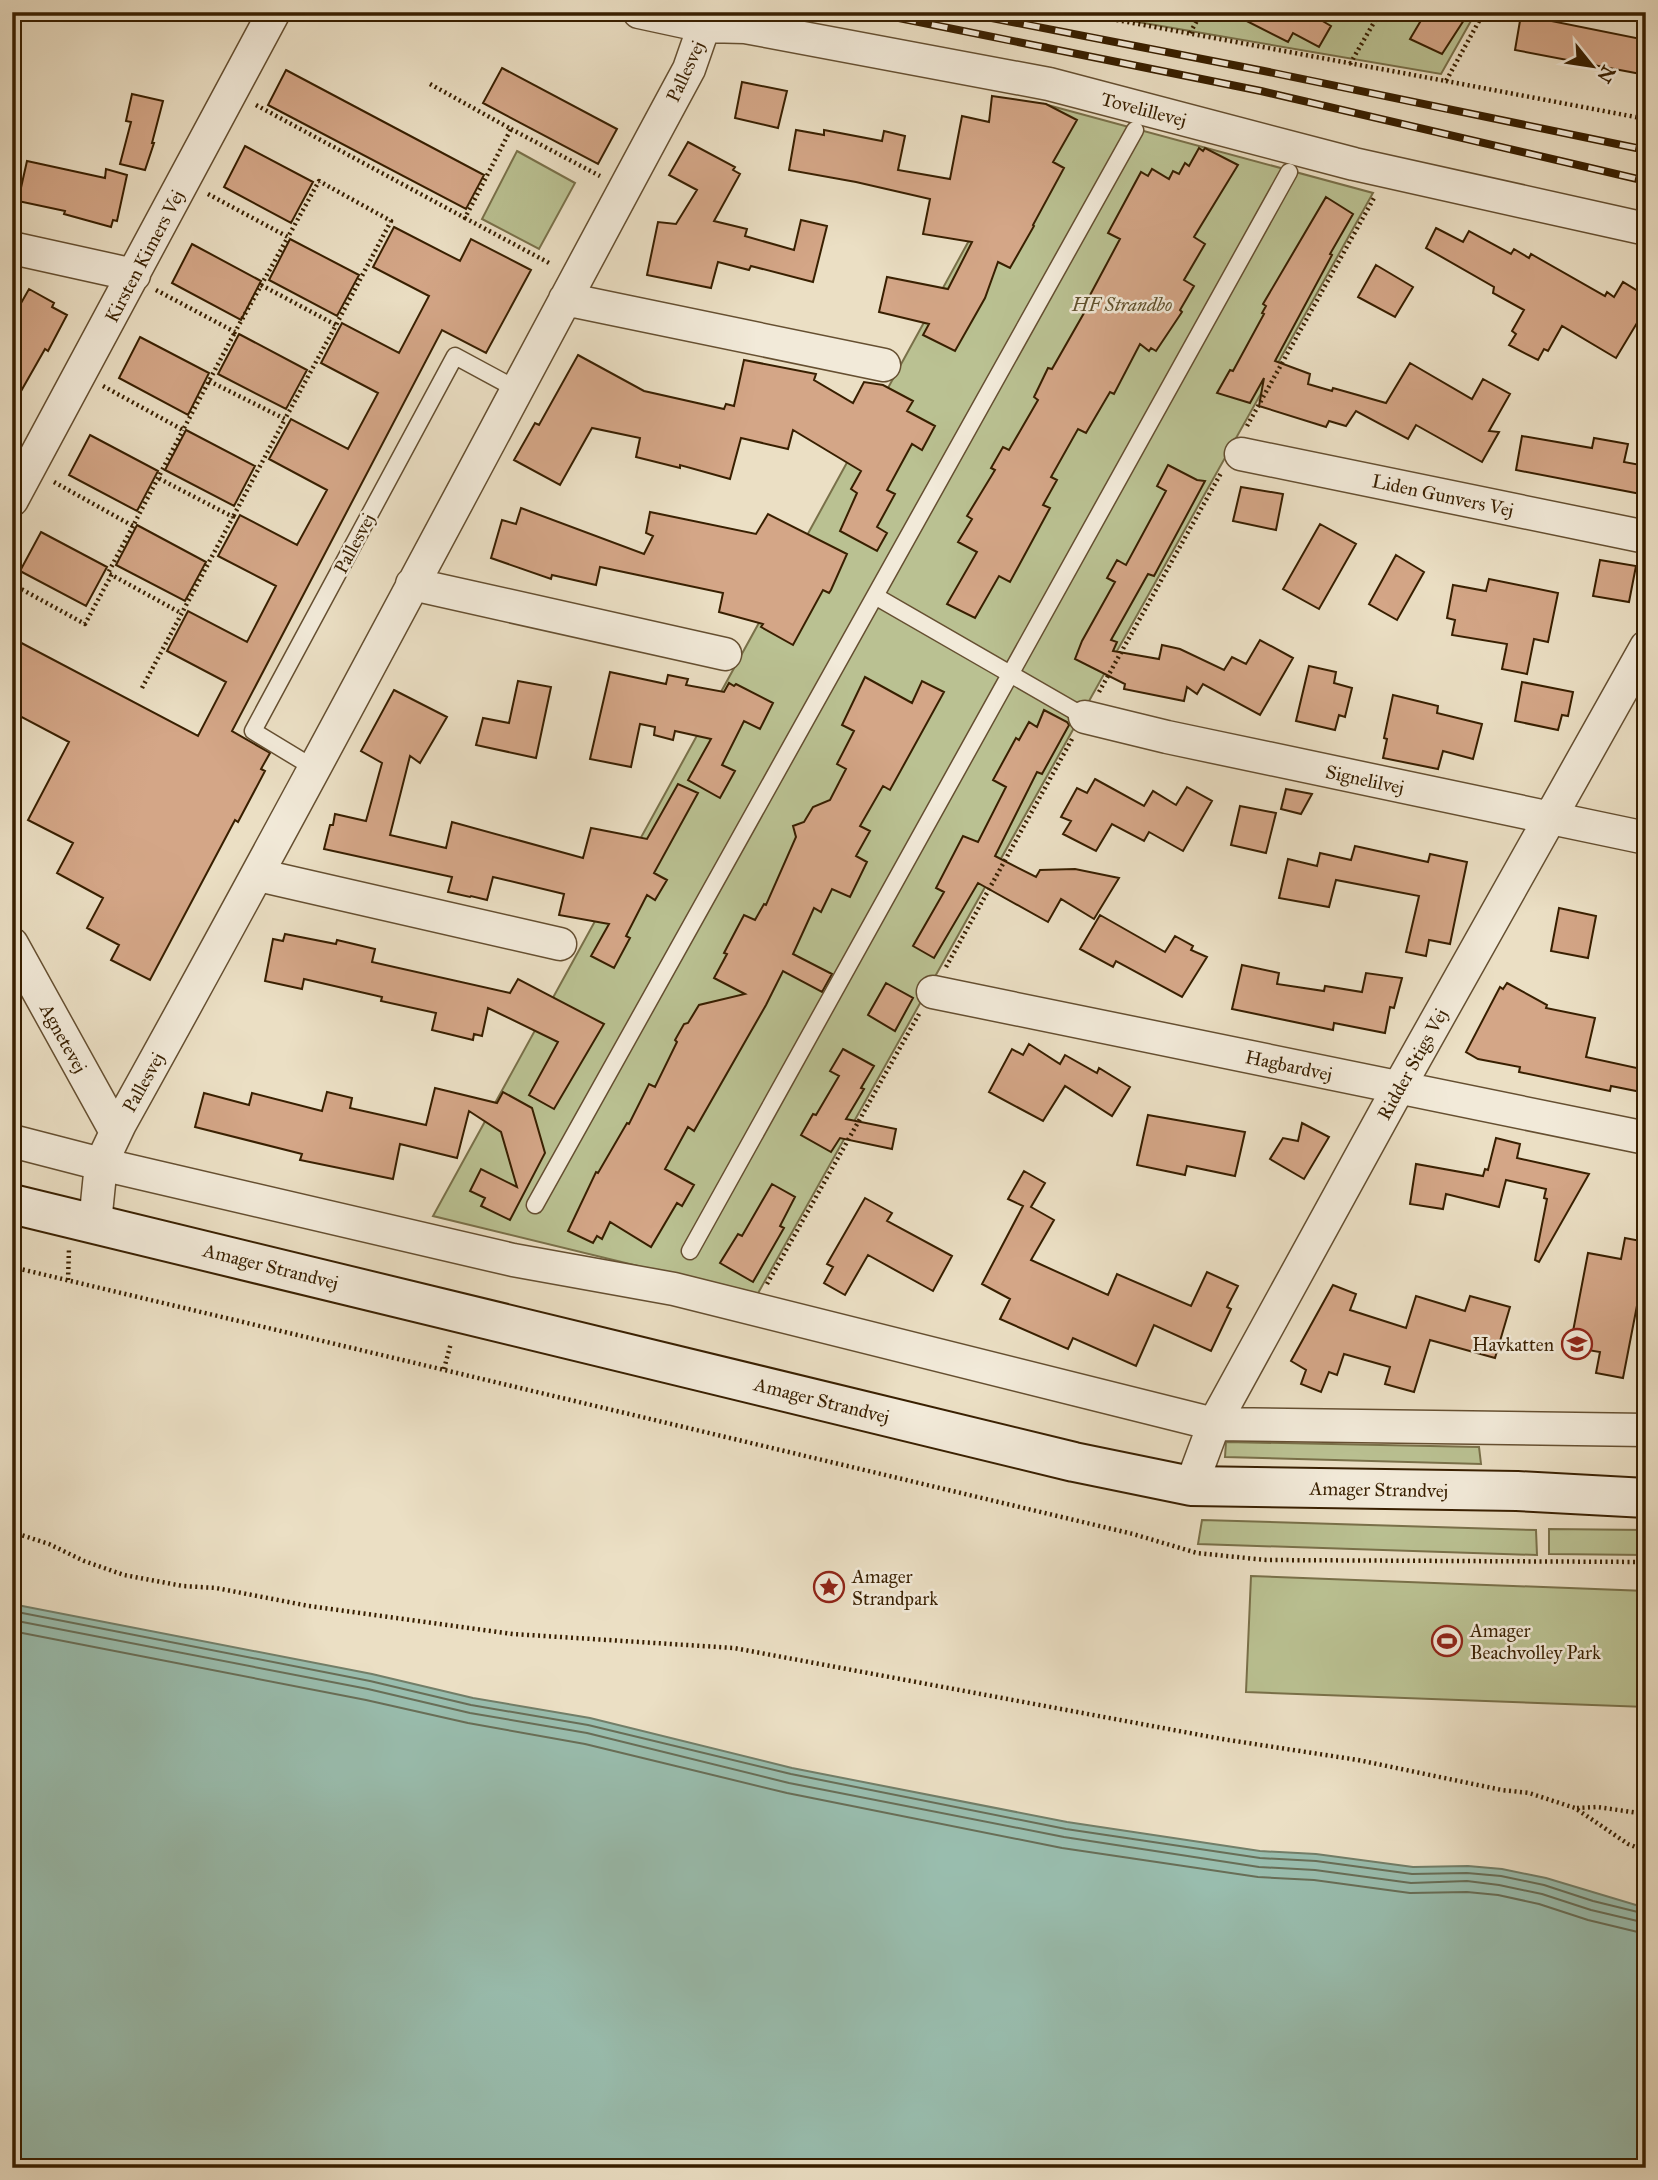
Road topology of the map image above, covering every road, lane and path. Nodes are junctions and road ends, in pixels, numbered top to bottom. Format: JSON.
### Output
{"nodes":[{"id":1,"x":274,"y":12,"type":"edge"},
{"id":2,"x":639,"y":12,"type":"edge"},
{"id":3,"x":1202,"y":12,"type":"edge"},
{"id":4,"x":1380,"y":12,"type":"edge"},
{"id":5,"x":1484,"y":12,"type":"edge"},
{"id":6,"x":1095,"y":16,"type":"dead end"},
{"id":7,"x":704,"y":26,"type":"junction"},
{"id":8,"x":1190,"y":33,"type":"junction"},
{"id":9,"x":1350,"y":65,"type":"junction"},
{"id":10,"x":1446,"y":82,"type":"junction"},
{"id":11,"x":430,"y":85,"type":"dead end"},
{"id":12,"x":232,"y":92,"type":"junction"},
{"id":13,"x":1646,"y":119,"type":"edge"},
{"id":14,"x":511,"y":129,"type":"junction"},
{"id":15,"x":1135,"y":130,"type":"dead end"},
{"id":16,"x":1289,"y":172,"type":"dead end"},
{"id":17,"x":184,"y":181,"type":"junction"},
{"id":18,"x":624,"y":189,"type":"junction"},
{"id":19,"x":1378,"y":192,"type":"dead end"},
{"id":20,"x":465,"y":218,"type":"junction"},
{"id":21,"x":1646,"y":229,"type":"edge"},
{"id":22,"x":288,"y":237,"type":"junction"},
{"id":23,"x":12,"y":248,"type":"edge"},
{"id":24,"x":134,"y":277,"type":"junction"},
{"id":25,"x":261,"y":285,"type":"junction"},
{"id":26,"x":571,"y":289,"type":"junction"},
{"id":27,"x":336,"y":325,"type":"junction"},
{"id":28,"x":235,"y":332,"type":"junction"},
{"id":29,"x":884,"y":365,"type":"dead end"},
{"id":30,"x":80,"y":374,"type":"junction"},
{"id":31,"x":209,"y":381,"type":"junction"},
{"id":32,"x":518,"y":390,"type":"junction"},
{"id":33,"x":285,"y":419,"type":"junction"},
{"id":34,"x":183,"y":430,"type":"junction"},
{"id":35,"x":1236,"y":451,"type":"junction"},
{"id":36,"x":29,"y":468,"type":"junction"},
{"id":37,"x":158,"y":478,"type":"junction"},
{"id":38,"x":12,"y":499,"type":"edge"},
{"id":39,"x":233,"y":517,"type":"junction"},
{"id":40,"x":133,"y":526,"type":"junction"},
{"id":41,"x":1646,"y":537,"type":"edge"},
{"id":42,"x":112,"y":574,"type":"junction"},
{"id":43,"x":12,"y":584,"type":"edge"},
{"id":44,"x":412,"y":584,"type":"junction"},
{"id":45,"x":875,"y":596,"type":"junction"},
{"id":46,"x":181,"y":613,"type":"junction"},
{"id":47,"x":1646,"y":647,"type":"edge"},
{"id":48,"x":725,"y":654,"type":"dead end"},
{"id":49,"x":1009,"y":675,"type":"junction"},
{"id":50,"x":142,"y":688,"type":"dead end"},
{"id":51,"x":1085,"y":717,"type":"junction"},
{"id":52,"x":314,"y":768,"type":"junction"},
{"id":53,"x":1549,"y":818,"type":"junction"},
{"id":54,"x":1646,"y":838,"type":"edge"},
{"id":55,"x":258,"y":875,"type":"junction"},
{"id":56,"x":12,"y":944,"type":"edge"},
{"id":57,"x":560,"y":944,"type":"dead end"},
{"id":58,"x":933,"y":992,"type":"junction"},
{"id":59,"x":1399,"y":1087,"type":"junction"},
{"id":60,"x":116,"y":1132,"type":"junction"},
{"id":61,"x":1646,"y":1138,"type":"edge"},
{"id":62,"x":12,"y":1141,"type":"edge"},
{"id":63,"x":101,"y":1164,"type":"junction"},
{"id":64,"x":12,"y":1204,"type":"edge"},
{"id":65,"x":536,"y":1205,"type":"dead end"},
{"id":66,"x":95,"y":1223,"type":"junction"},
{"id":67,"x":690,"y":1251,"type":"dead end"},
{"id":68,"x":12,"y":1267,"type":"edge"},
{"id":69,"x":753,"y":1310,"type":"junction"},
{"id":70,"x":1214,"y":1423,"type":"junction"},
{"id":71,"x":1646,"y":1430,"type":"edge"},
{"id":72,"x":1191,"y":1486,"type":"junction"},
{"id":73,"x":1646,"y":1498,"type":"edge"},
{"id":74,"x":12,"y":1532,"type":"edge"},
{"id":75,"x":1646,"y":1562,"type":"edge"},
{"id":76,"x":1575,"y":1808,"type":"junction"},
{"id":77,"x":1646,"y":1814,"type":"edge"},
{"id":78,"x":1646,"y":1851,"type":"edge"}],
"edges":[{"from":1,"to":12,"type":"street","name":"Kirsten Kimers Vej"},
{"from":2,"to":7,"type":"street","name":"Tovelillevej"},
{"from":3,"to":8,"type":"path"},
{"from":4,"to":9,"type":"path"},
{"from":5,"to":10,"type":"path"},
{"from":6,"to":8,"type":"path"},
{"from":7,"to":18,"type":"street","name":"Pallesvej"},
{"from":7,"to":21,"type":"street","name":"Tovelillevej"},
{"from":8,"to":9,"type":"path"},
{"from":9,"to":10,"type":"path"},
{"from":10,"to":13,"type":"path"},
{"from":11,"to":14,"type":"path"},
{"from":12,"to":17,"type":"street","name":"Kirsten Kimers Vej"},
{"from":12,"to":20,"type":"path"},
{"from":14,"to":18,"type":"path"},
{"from":14,"to":20,"type":"path"},
{"from":15,"to":45,"type":"lane"},
{"from":16,"to":49,"type":"lane"},
{"from":17,"to":22,"type":"path"},
{"from":17,"to":24,"type":"street","name":"Kirsten Kimers Vej"},
{"from":18,"to":26,"type":"street","name":"Pallesvej"},
{"from":19,"to":35,"type":"path"},
{"from":20,"to":26,"type":"path"},
{"from":22,"to":25,"type":"path"},
{"from":22,"to":27,"type":"path"},
{"from":23,"to":24,"type":"street"},
{"from":24,"to":28,"type":"path"},
{"from":24,"to":30,"type":"street","name":"Kirsten Kimers Vej"},
{"from":25,"to":27,"type":"path"},
{"from":25,"to":28,"type":"path"},
{"from":26,"to":29,"type":"street"},
{"from":26,"to":32,"type":"street","name":"Pallesvej"},
{"from":27,"to":33,"type":"path"},
{"from":28,"to":31,"type":"path"},
{"from":30,"to":34,"type":"path"},
{"from":30,"to":36,"type":"street","name":"Kirsten Kimers Vej"},
{"from":31,"to":33,"type":"path"},
{"from":31,"to":34,"type":"path"},
{"from":32,"to":44,"type":"street","name":"Pallesvej"},
{"from":32,"to":52,"type":"lane","name":"Pallesvej"},
{"from":33,"to":39,"type":"path"},
{"from":34,"to":37,"type":"path"},
{"from":35,"to":41,"type":"street","name":"Liden Gunvers Vej"},
{"from":35,"to":51,"type":"path"},
{"from":36,"to":38,"type":"street","name":"Kirsten Kimers Vej"},
{"from":36,"to":40,"type":"path"},
{"from":37,"to":39,"type":"path"},
{"from":37,"to":40,"type":"path"},
{"from":39,"to":46,"type":"path"},
{"from":40,"to":42,"type":"path"},
{"from":42,"to":43,"type":"path"},
{"from":42,"to":46,"type":"path"},
{"from":44,"to":48,"type":"street"},
{"from":44,"to":52,"type":"street","name":"Pallesvej"},
{"from":45,"to":49,"type":"lane"},
{"from":45,"to":65,"type":"lane"},
{"from":46,"to":50,"type":"path"},
{"from":47,"to":53,"type":"street","name":"Ridder Stigs Vej"},
{"from":49,"to":51,"type":"lane"},
{"from":49,"to":67,"type":"lane"},
{"from":51,"to":53,"type":"street","name":"Signelilvej"},
{"from":51,"to":58,"type":"path"},
{"from":52,"to":55,"type":"street","name":"Pallesvej"},
{"from":53,"to":54,"type":"street","name":"Signelilvej"},
{"from":53,"to":59,"type":"street","name":"Ridder Stigs Vej"},
{"from":55,"to":57,"type":"street"},
{"from":55,"to":60,"type":"street","name":"Pallesvej"},
{"from":56,"to":60,"type":"street","name":"Agnetevej"},
{"from":58,"to":59,"type":"street","name":"Hagbardvej"},
{"from":58,"to":69,"type":"path"},
{"from":59,"to":61,"type":"street","name":"Hagbardvej"},
{"from":59,"to":70,"type":"street","name":"Ridder Stigs Vej"},
{"from":60,"to":63,"type":"street","name":"Pallesvej"},
{"from":62,"to":63,"type":"street"},
{"from":63,"to":66,"type":"street","name":"Pallesvej"},
{"from":63,"to":69,"type":"street"},
{"from":64,"to":66,"type":"street","name":"Amager Strandvej"},
{"from":66,"to":72,"type":"street","name":"Amager Strandvej"},
{"from":68,"to":75,"type":"path"},
{"from":69,"to":70,"type":"street"},
{"from":70,"to":71,"type":"street"},
{"from":70,"to":72,"type":"street","name":"Ridder Stigs Vej"},
{"from":72,"to":73,"type":"street","name":"Amager Strandvej"},
{"from":74,"to":76,"type":"path"},
{"from":76,"to":77,"type":"path"},
{"from":76,"to":78,"type":"path"}]}
